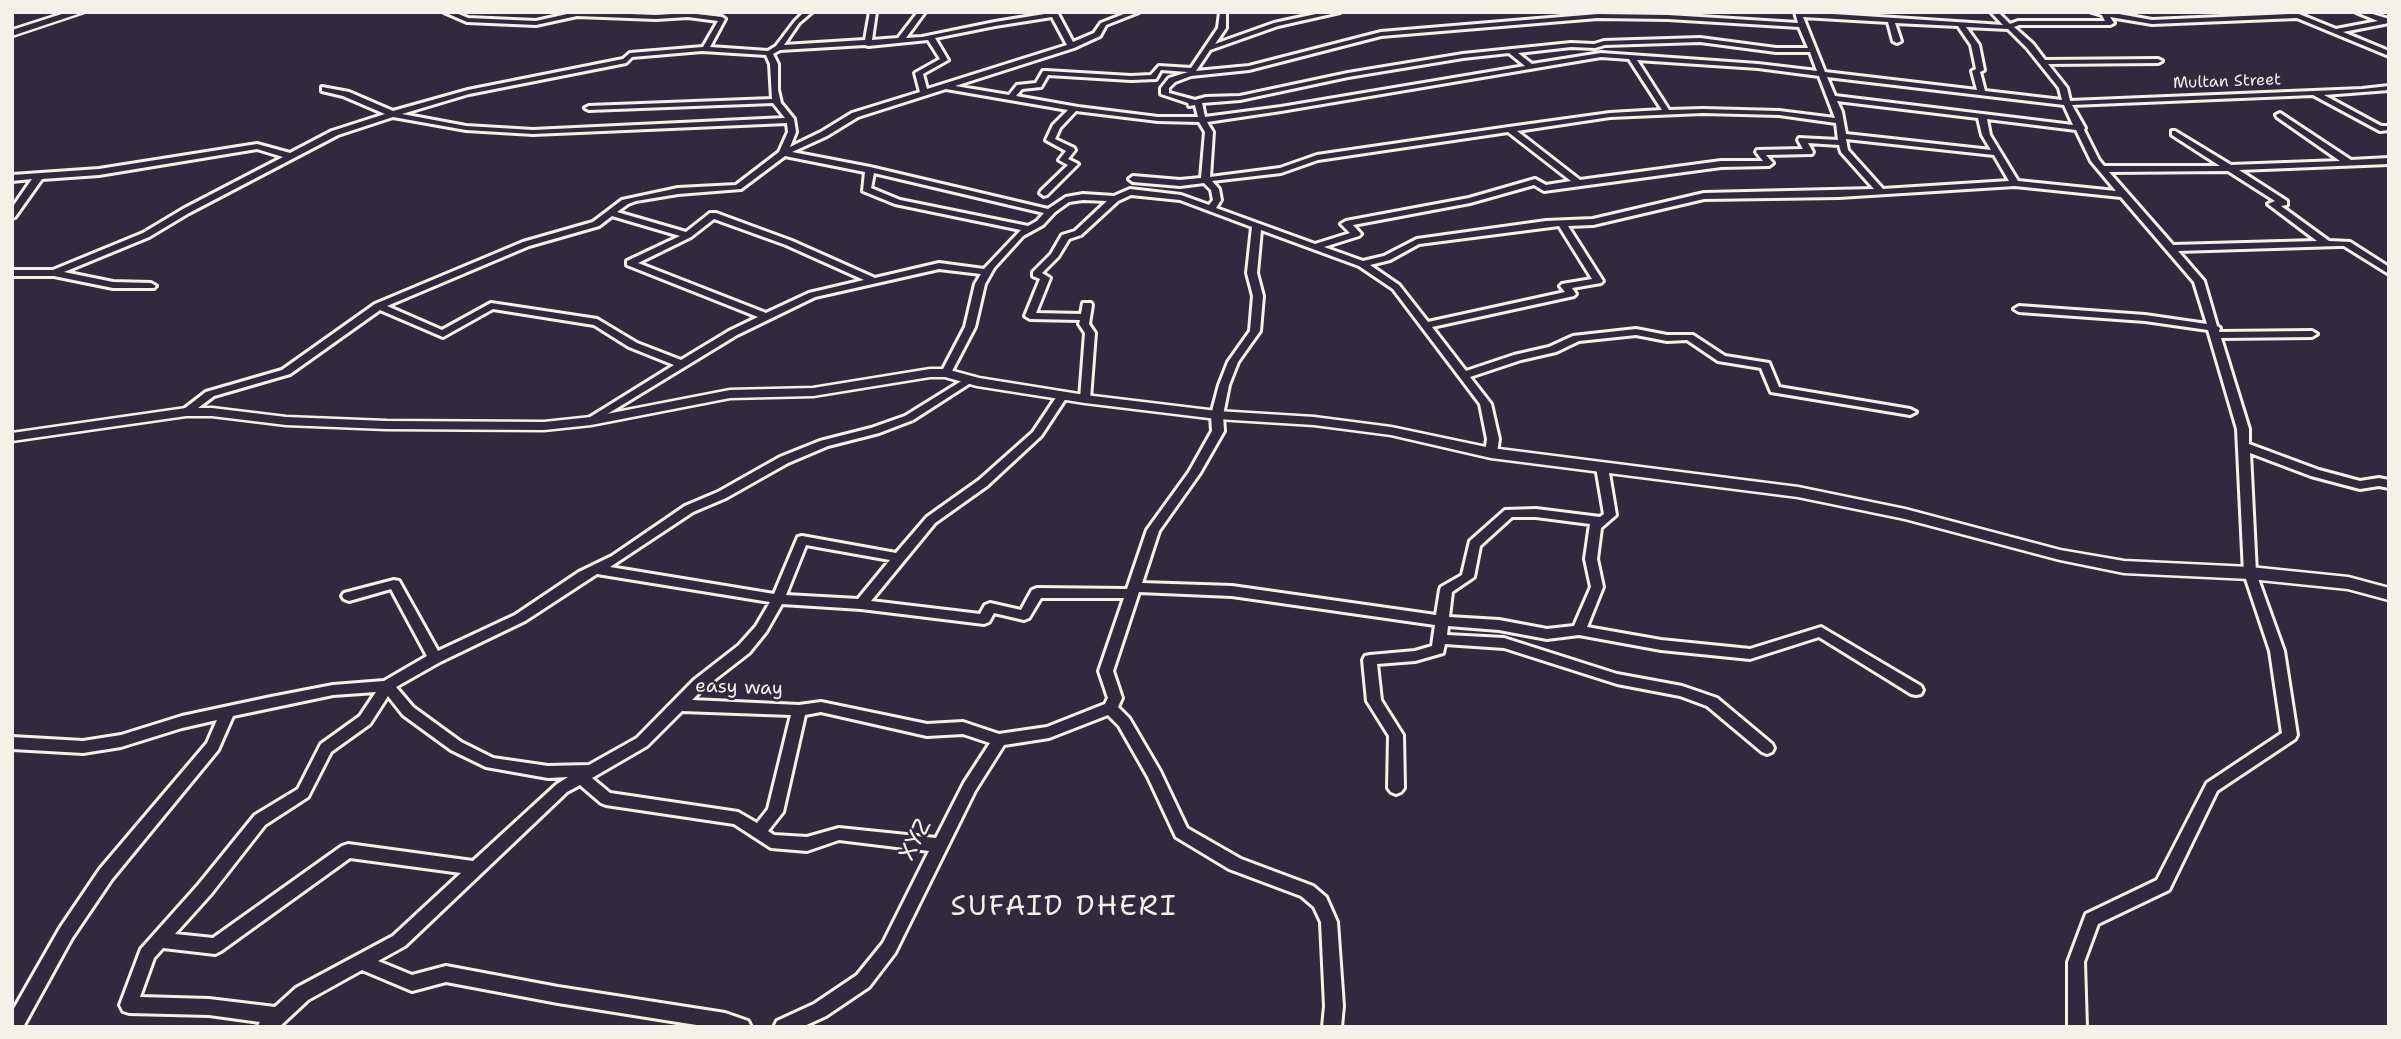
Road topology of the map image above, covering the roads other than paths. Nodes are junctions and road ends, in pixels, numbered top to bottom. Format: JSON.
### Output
{"nodes":[{"id":1,"x":79,"y":12,"type":"edge"},
{"id":2,"x":447,"y":12,"type":"edge"},
{"id":3,"x":809,"y":12,"type":"edge"},
{"id":4,"x":873,"y":12,"type":"edge"},
{"id":5,"x":922,"y":12,"type":"edge"},
{"id":6,"x":1136,"y":12,"type":"edge"},
{"id":7,"x":1223,"y":12,"type":"edge"},
{"id":8,"x":1337,"y":12,"type":"edge"},
{"id":9,"x":1994,"y":12,"type":"edge"},
{"id":10,"x":2095,"y":12,"type":"edge"},
{"id":11,"x":2290,"y":12,"type":"edge"},
{"id":12,"x":2358,"y":12,"type":"edge"},
{"id":13,"x":1053,"y":14,"type":"edge"},
{"id":14,"x":1621,"y":14,"type":"edge"},
{"id":15,"x":1798,"y":14,"type":"edge"},
{"id":16,"x":2105,"y":14,"type":"junction"},
{"id":17,"x":1698,"y":15,"type":"edge"},
{"id":18,"x":2299,"y":16,"type":"junction"},
{"id":19,"x":1891,"y":21,"type":"junction"},
{"id":20,"x":2388,"y":22,"type":"edge"},
{"id":21,"x":1802,"y":25,"type":"junction"},
{"id":22,"x":1961,"y":25,"type":"junction"},
{"id":23,"x":2008,"y":27,"type":"junction"},
{"id":24,"x":14,"y":32,"type":"edge"},
{"id":25,"x":2334,"y":32,"type":"junction"},
{"id":26,"x":932,"y":38,"type":"junction"},
{"id":27,"x":900,"y":41,"type":"junction"},
{"id":28,"x":1897,"y":41,"type":"dead end"},
{"id":29,"x":868,"y":44,"type":"junction"},
{"id":30,"x":1071,"y":46,"type":"junction"},
{"id":31,"x":779,"y":48,"type":"junction"},
{"id":32,"x":705,"y":49,"type":"junction"},
{"id":33,"x":1207,"y":50,"type":"junction"},
{"id":34,"x":1812,"y":50,"type":"junction"},
{"id":35,"x":1511,"y":51,"type":"junction"},
{"id":36,"x":769,"y":53,"type":"junction"},
{"id":37,"x":2389,"y":54,"type":"edge"},
{"id":38,"x":1633,"y":59,"type":"junction"},
{"id":39,"x":2158,"y":61,"type":"dead end"},
{"id":40,"x":2043,"y":62,"type":"junction"},
{"id":41,"x":1530,"y":65,"type":"junction"},
{"id":42,"x":1191,"y":72,"type":"junction"},
{"id":43,"x":1821,"y":74,"type":"junction"},
{"id":44,"x":944,"y":86,"type":"junction"},
{"id":45,"x":2389,"y":88,"type":"edge"},
{"id":46,"x":325,"y":89,"type":"dead end"},
{"id":47,"x":1981,"y":92,"type":"junction"},
{"id":48,"x":924,"y":93,"type":"junction"},
{"id":49,"x":2315,"y":93,"type":"junction"},
{"id":50,"x":1010,"y":98,"type":"junction"},
{"id":51,"x":1831,"y":98,"type":"junction"},
{"id":52,"x":777,"y":101,"type":"junction"},
{"id":53,"x":2067,"y":103,"type":"junction"},
{"id":54,"x":1192,"y":104,"type":"junction"},
{"id":55,"x":589,"y":108,"type":"dead end"},
{"id":56,"x":1074,"y":108,"type":"junction"},
{"id":57,"x":1666,"y":110,"type":"junction"},
{"id":58,"x":392,"y":114,"type":"junction"},
{"id":59,"x":2280,"y":115,"type":"dead end"},
{"id":60,"x":1982,"y":116,"type":"junction"},
{"id":61,"x":790,"y":120,"type":"junction"},
{"id":62,"x":1202,"y":120,"type":"junction"},
{"id":63,"x":1838,"y":121,"type":"junction"},
{"id":64,"x":2081,"y":128,"type":"junction"},
{"id":65,"x":2389,"y":128,"type":"edge"},
{"id":66,"x":1509,"y":129,"type":"junction"},
{"id":67,"x":2175,"y":133,"type":"dead end"},
{"id":68,"x":1842,"y":140,"type":"junction"},
{"id":69,"x":783,"y":153,"type":"junction"},
{"id":70,"x":1998,"y":153,"type":"junction"},
{"id":71,"x":289,"y":156,"type":"junction"},
{"id":72,"x":2389,"y":161,"type":"edge"},
{"id":73,"x":2348,"y":162,"type":"junction"},
{"id":74,"x":2229,"y":168,"type":"junction"},
{"id":75,"x":2102,"y":169,"type":"junction"},
{"id":76,"x":870,"y":170,"type":"junction"},
{"id":77,"x":39,"y":176,"type":"junction"},
{"id":78,"x":12,"y":178,"type":"edge"},
{"id":79,"x":1133,"y":179,"type":"dead end"},
{"id":80,"x":1205,"y":179,"type":"junction"},
{"id":81,"x":1577,"y":183,"type":"junction"},
{"id":82,"x":2015,"y":183,"type":"junction"},
{"id":83,"x":1880,"y":191,"type":"junction"},
{"id":84,"x":1044,"y":193,"type":"dead end"},
{"id":85,"x":2122,"y":194,"type":"junction"},
{"id":86,"x":1115,"y":199,"type":"junction"},
{"id":87,"x":1211,"y":208,"type":"junction"},
{"id":88,"x":1050,"y":212,"type":"junction"},
{"id":89,"x":613,"y":214,"type":"junction"},
{"id":90,"x":12,"y":215,"type":"edge"},
{"id":91,"x":1562,"y":223,"type":"junction"},
{"id":92,"x":1257,"y":227,"type":"junction"},
{"id":93,"x":1030,"y":229,"type":"junction"},
{"id":94,"x":688,"y":235,"type":"junction"},
{"id":95,"x":2327,"y":243,"type":"junction"},
{"id":96,"x":1313,"y":247,"type":"junction"},
{"id":97,"x":2172,"y":248,"type":"junction"},
{"id":98,"x":1362,"y":264,"type":"junction"},
{"id":99,"x":2389,"y":271,"type":"edge"},
{"id":100,"x":987,"y":272,"type":"junction"},
{"id":101,"x":12,"y":273,"type":"edge"},
{"id":102,"x":54,"y":273,"type":"junction"},
{"id":103,"x":874,"y":281,"type":"junction"},
{"id":104,"x":151,"y":286,"type":"dead end"},
{"id":105,"x":1087,"y":305,"type":"dead end"},
{"id":106,"x":379,"y":306,"type":"junction"},
{"id":107,"x":2019,"y":309,"type":"dead end"},
{"id":108,"x":767,"y":317,"type":"junction"},
{"id":109,"x":1086,"y":317,"type":"junction"},
{"id":110,"x":1427,"y":325,"type":"junction"},
{"id":111,"x":2216,"y":331,"type":"junction"},
{"id":112,"x":2312,"y":334,"type":"dead end"},
{"id":113,"x":681,"y":364,"type":"junction"},
{"id":114,"x":946,"y":373,"type":"junction"},
{"id":115,"x":1463,"y":376,"type":"junction"},
{"id":116,"x":968,"y":380,"type":"junction"},
{"id":117,"x":1063,"y":395,"type":"junction"},
{"id":118,"x":1085,"y":399,"type":"junction"},
{"id":119,"x":186,"y":412,"type":"junction"},
{"id":120,"x":1910,"y":412,"type":"dead end"},
{"id":121,"x":1217,"y":415,"type":"junction"},
{"id":122,"x":591,"y":421,"type":"junction"},
{"id":123,"x":12,"y":437,"type":"edge"},
{"id":124,"x":2243,"y":446,"type":"junction"},
{"id":125,"x":1491,"y":453,"type":"junction"},
{"id":126,"x":1602,"y":467,"type":"junction"},
{"id":127,"x":2389,"y":484,"type":"edge"},
{"id":128,"x":1602,"y":521,"type":"junction"},
{"id":129,"x":900,"y":558,"type":"junction"},
{"id":130,"x":595,"y":569,"type":"junction"},
{"id":131,"x":2250,"y":573,"type":"junction"},
{"id":132,"x":1133,"y":591,"type":"junction"},
{"id":133,"x":2389,"y":594,"type":"edge"},
{"id":134,"x":349,"y":596,"type":"dead end"},
{"id":135,"x":778,"y":599,"type":"junction"},
{"id":136,"x":861,"y":604,"type":"junction"},
{"id":137,"x":1443,"y":621,"type":"junction"},
{"id":138,"x":1579,"y":629,"type":"junction"},
{"id":139,"x":1440,"y":639,"type":"junction"},
{"id":140,"x":435,"y":658,"type":"junction"},
{"id":141,"x":387,"y":686,"type":"junction"},
{"id":142,"x":1916,"y":690,"type":"dead end"},
{"id":143,"x":678,"y":705,"type":"junction"},
{"id":144,"x":1110,"y":708,"type":"junction"},
{"id":145,"x":799,"y":710,"type":"junction"},
{"id":146,"x":227,"y":713,"type":"junction"},
{"id":147,"x":999,"y":740,"type":"junction"},
{"id":148,"x":12,"y":743,"type":"edge"},
{"id":149,"x":1767,"y":748,"type":"dead end"},
{"id":150,"x":586,"y":774,"type":"junction"},
{"id":151,"x":1396,"y":788,"type":"dead end"},
{"id":152,"x":758,"y":832,"type":"junction"},
{"id":153,"x":939,"y":845,"type":"junction"},
{"id":154,"x":475,"y":868,"type":"junction"},
{"id":155,"x":160,"y":940,"type":"junction"},
{"id":156,"x":360,"y":961,"type":"junction"},
{"id":157,"x":272,"y":1021,"type":"edge"},
{"id":158,"x":13,"y":1027,"type":"edge"},
{"id":159,"x":743,"y":1027,"type":"edge"},
{"id":160,"x":783,"y":1027,"type":"edge"},
{"id":161,"x":1332,"y":1027,"type":"edge"},
{"id":162,"x":2077,"y":1027,"type":"edge"}],
"edges":[{"from":1,"to":24,"type":"main road"},
{"from":2,"to":32,"type":"street"},
{"from":3,"to":31,"type":"street"},
{"from":4,"to":29,"type":"street"},
{"from":5,"to":27,"type":"street"},
{"from":6,"to":30,"type":"street"},
{"from":7,"to":33,"type":"street"},
{"from":8,"to":33,"type":"street"},
{"from":9,"to":23,"type":"street"},
{"from":10,"to":16,"type":"street"},
{"from":11,"to":18,"type":"street"},
{"from":12,"to":20,"type":"street"},
{"from":13,"to":26,"type":"street"},
{"from":13,"to":30,"type":"street"},
{"from":14,"to":17,"type":"street"},
{"from":14,"to":42,"type":"street"},
{"from":15,"to":19,"type":"street"},
{"from":15,"to":21,"type":"street"},
{"from":16,"to":18,"type":"street"},
{"from":16,"to":23,"type":"street"},
{"from":17,"to":21,"type":"street"},
{"from":18,"to":25,"type":"street"},
{"from":19,"to":22,"type":"street"},
{"from":19,"to":28,"type":"street"},
{"from":20,"to":25,"type":"street"},
{"from":21,"to":34,"type":"street"},
{"from":22,"to":23,"type":"street"},
{"from":22,"to":47,"type":"street"},
{"from":23,"to":40,"type":"street"},
{"from":25,"to":37,"type":"street"},
{"from":26,"to":27,"type":"street"},
{"from":26,"to":48,"type":"street"},
{"from":27,"to":29,"type":"street"},
{"from":29,"to":31,"type":"street"},
{"from":30,"to":44,"type":"street"},
{"from":31,"to":36,"type":"street"},
{"from":32,"to":36,"type":"street"},
{"from":32,"to":58,"type":"street"},
{"from":33,"to":42,"type":"street"},
{"from":34,"to":35,"type":"street"},
{"from":34,"to":43,"type":"street"},
{"from":35,"to":41,"type":"street"},
{"from":35,"to":54,"type":"street"},
{"from":36,"to":52,"type":"street"},
{"from":38,"to":41,"type":"street","name":"Multan Street"},
{"from":38,"to":43,"type":"street","name":"Multan Street"},
{"from":38,"to":57,"type":"street"},
{"from":39,"to":40,"type":"street"},
{"from":40,"to":53,"type":"street"},
{"from":41,"to":62,"type":"street","name":"Multan Street"},
{"from":42,"to":50,"type":"street"},
{"from":42,"to":54,"type":"street"},
{"from":43,"to":47,"type":"street","name":"Multan Street"},
{"from":43,"to":51,"type":"street"},
{"from":44,"to":48,"type":"street"},
{"from":44,"to":50,"type":"street","name":"Multan Street"},
{"from":45,"to":49,"type":"street","name":"Multan Street"},
{"from":46,"to":58,"type":"street"},
{"from":47,"to":53,"type":"street","name":"Multan Street"},
{"from":48,"to":69,"type":"street"},
{"from":49,"to":53,"type":"street","name":"Multan Street"},
{"from":49,"to":65,"type":"street"},
{"from":50,"to":56,"type":"street","name":"Multan Street"},
{"from":51,"to":60,"type":"street"},
{"from":51,"to":63,"type":"street"},
{"from":52,"to":55,"type":"street"},
{"from":52,"to":61,"type":"street"},
{"from":53,"to":64,"type":"street"},
{"from":54,"to":62,"type":"street"},
{"from":56,"to":62,"type":"street","name":"Multan Street"},
{"from":56,"to":84,"type":"street"},
{"from":57,"to":63,"type":"street"},
{"from":57,"to":66,"type":"street"},
{"from":58,"to":61,"type":"street"},
{"from":58,"to":71,"type":"street"},
{"from":59,"to":73,"type":"street"},
{"from":60,"to":64,"type":"street"},
{"from":60,"to":70,"type":"street"},
{"from":61,"to":69,"type":"street"},
{"from":62,"to":80,"type":"street"},
{"from":63,"to":68,"type":"street"},
{"from":64,"to":75,"type":"street"},
{"from":66,"to":80,"type":"street"},
{"from":66,"to":81,"type":"street"},
{"from":67,"to":74,"type":"street"},
{"from":68,"to":70,"type":"street"},
{"from":68,"to":81,"type":"street"},
{"from":68,"to":83,"type":"street"},
{"from":69,"to":76,"type":"street"},
{"from":69,"to":89,"type":"street"},
{"from":70,"to":82,"type":"street"},
{"from":71,"to":77,"type":"street"},
{"from":71,"to":102,"type":"street"},
{"from":72,"to":73,"type":"street"},
{"from":73,"to":74,"type":"street"},
{"from":74,"to":75,"type":"street"},
{"from":74,"to":95,"type":"street"},
{"from":75,"to":85,"type":"street"},
{"from":76,"to":88,"type":"street"},
{"from":76,"to":93,"type":"street"},
{"from":77,"to":78,"type":"street"},
{"from":77,"to":90,"type":"street"},
{"from":79,"to":80,"type":"street"},
{"from":80,"to":87,"type":"street"},
{"from":81,"to":96,"type":"street"},
{"from":82,"to":83,"type":"street"},
{"from":82,"to":85,"type":"street"},
{"from":83,"to":91,"type":"street"},
{"from":85,"to":97,"type":"street"},
{"from":86,"to":87,"type":"street"},
{"from":86,"to":88,"type":"street"},
{"from":86,"to":109,"type":"street"},
{"from":87,"to":92,"type":"street"},
{"from":88,"to":93,"type":"street"},
{"from":89,"to":94,"type":"street"},
{"from":89,"to":106,"type":"street"},
{"from":91,"to":98,"type":"street"},
{"from":91,"to":110,"type":"street"},
{"from":92,"to":96,"type":"street"},
{"from":92,"to":121,"type":"street"},
{"from":93,"to":100,"type":"street"},
{"from":94,"to":103,"type":"street"},
{"from":94,"to":108,"type":"street"},
{"from":95,"to":97,"type":"street"},
{"from":95,"to":99,"type":"street"},
{"from":96,"to":98,"type":"street"},
{"from":97,"to":111,"type":"street"},
{"from":98,"to":110,"type":"street"},
{"from":100,"to":103,"type":"street"},
{"from":100,"to":114,"type":"street"},
{"from":101,"to":102,"type":"street"},
{"from":102,"to":104,"type":"street"},
{"from":103,"to":108,"type":"street"},
{"from":105,"to":109,"type":"street"},
{"from":106,"to":113,"type":"street"},
{"from":106,"to":119,"type":"street"},
{"from":107,"to":111,"type":"street"},
{"from":108,"to":113,"type":"street"},
{"from":109,"to":118,"type":"street"},
{"from":110,"to":115,"type":"street"},
{"from":111,"to":112,"type":"street"},
{"from":111,"to":124,"type":"street"},
{"from":113,"to":122,"type":"street"},
{"from":114,"to":116,"type":"street"},
{"from":114,"to":122,"type":"street"},
{"from":115,"to":120,"type":"street"},
{"from":115,"to":125,"type":"street"},
{"from":116,"to":117,"type":"street"},
{"from":116,"to":130,"type":"street"},
{"from":117,"to":118,"type":"street"},
{"from":117,"to":129,"type":"street"},
{"from":118,"to":121,"type":"street"},
{"from":119,"to":122,"type":"street"},
{"from":119,"to":123,"type":"street"},
{"from":121,"to":125,"type":"street"},
{"from":121,"to":132,"type":"street"},
{"from":124,"to":127,"type":"street"},
{"from":124,"to":131,"type":"street"},
{"from":125,"to":126,"type":"street"},
{"from":126,"to":128,"type":"street"},
{"from":126,"to":131,"type":"street"},
{"from":128,"to":137,"type":"street"},
{"from":128,"to":138,"type":"street"},
{"from":129,"to":135,"type":"street"},
{"from":129,"to":136,"type":"street"},
{"from":130,"to":135,"type":"street"},
{"from":130,"to":140,"type":"street"},
{"from":131,"to":133,"type":"street"},
{"from":131,"to":162,"type":"street"},
{"from":132,"to":136,"type":"street"},
{"from":132,"to":137,"type":"street"},
{"from":132,"to":144,"type":"street"},
{"from":134,"to":140,"type":"street"},
{"from":135,"to":136,"type":"street"},
{"from":135,"to":143,"type":"street"},
{"from":137,"to":138,"type":"street"},
{"from":137,"to":139,"type":"street"},
{"from":138,"to":142,"type":"street"},
{"from":139,"to":149,"type":"street"},
{"from":139,"to":151,"type":"street"},
{"from":140,"to":141,"type":"street"},
{"from":141,"to":146,"type":"street"},
{"from":141,"to":150,"type":"street"},
{"from":141,"to":155,"type":"street"},
{"from":143,"to":145,"type":"street","name":"easy way"},
{"from":143,"to":150,"type":"street"},
{"from":144,"to":147,"type":"street"},
{"from":144,"to":161,"type":"street"},
{"from":145,"to":147,"type":"street","name":"easy way"},
{"from":145,"to":152,"type":"street"},
{"from":146,"to":148,"type":"street"},
{"from":146,"to":158,"type":"street"},
{"from":147,"to":153,"type":"street","name":"XYZ"},
{"from":150,"to":152,"type":"street"},
{"from":150,"to":154,"type":"street"},
{"from":152,"to":153,"type":"street"},
{"from":153,"to":160,"type":"street","name":"XYZ"},
{"from":154,"to":155,"type":"street"},
{"from":154,"to":156,"type":"street"},
{"from":155,"to":157,"type":"street"},
{"from":156,"to":157,"type":"street"},
{"from":156,"to":159,"type":"street"}]}
